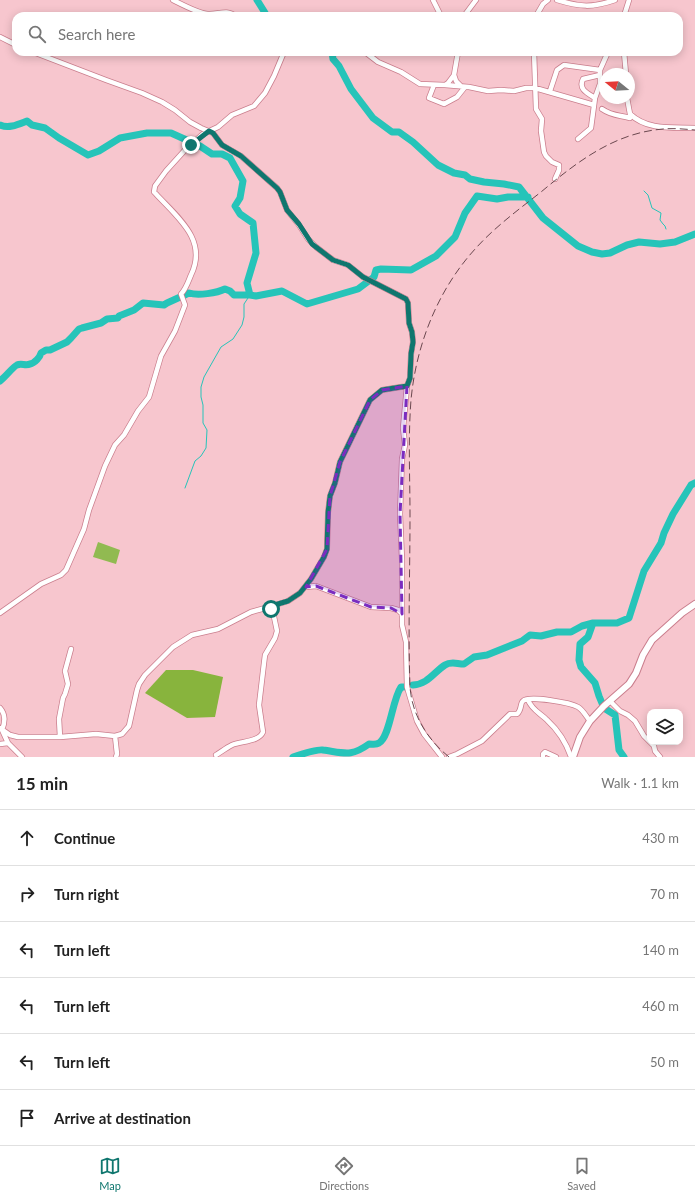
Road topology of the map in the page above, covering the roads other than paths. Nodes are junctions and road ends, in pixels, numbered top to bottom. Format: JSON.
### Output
{"nodes":[{"id":1,"x":173,"y":0,"type":"edge"},
{"id":2,"x":433,"y":0,"type":"edge"},
{"id":3,"x":476,"y":0,"type":"edge"},
{"id":4,"x":548,"y":0,"type":"edge"},
{"id":5,"x":557,"y":0,"type":"edge"},
{"id":6,"x":615,"y":0,"type":"edge"},
{"id":7,"x":629,"y":0,"type":"edge"},
{"id":8,"x":201,"y":12,"type":"edge"},
{"id":9,"x":439,"y":12,"type":"edge"},
{"id":10,"x":467,"y":12,"type":"edge"},
{"id":11,"x":538,"y":12,"type":"edge"},
{"id":12,"x":625,"y":12,"type":"edge"},
{"id":13,"x":0,"y":37,"type":"edge"},
{"id":14,"x":12,"y":43,"type":"edge"},
{"id":15,"x":43,"y":56,"type":"edge"},
{"id":16,"x":282,"y":56,"type":"edge"},
{"id":17,"x":370,"y":56,"type":"edge"},
{"id":18,"x":457,"y":56,"type":"edge"},
{"id":19,"x":534,"y":56,"type":"edge"},
{"id":20,"x":606,"y":56,"type":"edge"},
{"id":21,"x":624,"y":56,"type":"edge"},
{"id":22,"x":602,"y":68,"type":"edge"},
{"id":23,"x":625,"y":68,"type":"edge"},
{"id":24,"x":599,"y":73,"type":"edge"},
{"id":25,"x":599,"y":73,"type":"edge"},
{"id":26,"x":454,"y":75,"type":"junction"},
{"id":27,"x":434,"y":85,"type":"junction"},
{"id":28,"x":445,"y":85,"type":"junction"},
{"id":29,"x":464,"y":87,"type":"junction"},
{"id":30,"x":599,"y":87,"type":"edge"},
{"id":31,"x":535,"y":88,"type":"junction"},
{"id":32,"x":550,"y":91,"type":"junction"},
{"id":33,"x":595,"y":98,"type":"junction"},
{"id":34,"x":628,"y":104,"type":"edge"},
{"id":35,"x":594,"y":105,"type":"junction"},
{"id":36,"x":602,"y":109,"type":"dead end"},
{"id":37,"x":630,"y":118,"type":"dead end"},
{"id":38,"x":695,"y":128,"type":"edge"},
{"id":39,"x":209,"y":131,"type":"junction"},
{"id":40,"x":578,"y":139,"type":"dead end"},
{"id":41,"x":555,"y":179,"type":"dead end"},
{"id":42,"x":407,"y":386,"type":"junction"},
{"id":43,"x":306,"y":587,"type":"junction"},
{"id":44,"x":695,"y":604,"type":"edge"},
{"id":45,"x":268,"y":607,"type":"junction"},
{"id":46,"x":0,"y":613,"type":"edge"},
{"id":47,"x":402,"y":614,"type":"junction"},
{"id":48,"x":71,"y":649,"type":"dead end"},
{"id":49,"x":528,"y":700,"type":"junction"},
{"id":50,"x":610,"y":701,"type":"junction"},
{"id":51,"x":0,"y":708,"type":"edge"},
{"id":52,"x":590,"y":721,"type":"junction"},
{"id":53,"x":1,"y":729,"type":"edge"},
{"id":54,"x":115,"y":736,"type":"junction"},
{"id":55,"x":60,"y":737,"type":"junction"},
{"id":56,"x":8,"y":743,"type":"junction"},
{"id":57,"x":0,"y":744,"type":"edge"},
{"id":58,"x":216,"y":755,"type":"dead end"},
{"id":59,"x":22,"y":757,"type":"edge"},
{"id":60,"x":116,"y":757,"type":"edge"},
{"id":61,"x":442,"y":757,"type":"edge"},
{"id":62,"x":451,"y":757,"type":"edge"},
{"id":63,"x":543,"y":757,"type":"edge"},
{"id":64,"x":556,"y":757,"type":"edge"},
{"id":65,"x":572,"y":757,"type":"edge"},
{"id":66,"x":660,"y":757,"type":"edge"}],
"edges":[{"from":1,"to":8,"type":"street"},
{"from":2,"to":9,"type":"street"},
{"from":3,"to":10,"type":"street"},
{"from":4,"to":11,"type":"street"},
{"from":5,"to":6,"type":"street"},
{"from":7,"to":12,"type":"street"},
{"from":13,"to":14,"type":"street"},
{"from":15,"to":39,"type":"street"},
{"from":16,"to":39,"type":"street"},
{"from":17,"to":27,"type":"street"},
{"from":18,"to":26,"type":"street"},
{"from":19,"to":31,"type":"street"},
{"from":20,"to":22,"type":"street"},
{"from":21,"to":23,"type":"street"},
{"from":24,"to":32,"type":"street"},
{"from":25,"to":33,"type":"street"},
{"from":26,"to":28,"type":"street"},
{"from":26,"to":29,"type":"street"},
{"from":27,"to":28,"type":"street"},
{"from":27,"to":29,"type":"street"},
{"from":28,"to":29,"type":"street"},
{"from":29,"to":31,"type":"street"},
{"from":30,"to":33,"type":"street"},
{"from":31,"to":32,"type":"street"},
{"from":31,"to":41,"type":"street"},
{"from":32,"to":35,"type":"street"},
{"from":33,"to":35,"type":"street"},
{"from":34,"to":38,"type":"street"},
{"from":35,"to":40,"type":"street"},
{"from":36,"to":37,"type":"street"},
{"from":39,"to":42,"type":"street"},
{"from":39,"to":46,"type":"street"},
{"from":42,"to":43,"type":"street"},
{"from":42,"to":47,"type":"street"},
{"from":43,"to":45,"type":"street"},
{"from":43,"to":47,"type":"street"},
{"from":44,"to":50,"type":"street"},
{"from":45,"to":54,"type":"street"},
{"from":45,"to":58,"type":"street"},
{"from":47,"to":61,"type":"street"},
{"from":48,"to":55,"type":"street"},
{"from":49,"to":52,"type":"street"},
{"from":49,"to":62,"type":"street"},
{"from":49,"to":65,"type":"street"},
{"from":50,"to":52,"type":"street"},
{"from":50,"to":66,"type":"street"},
{"from":51,"to":53,"type":"street"},
{"from":52,"to":65,"type":"street"},
{"from":53,"to":55,"type":"street"},
{"from":53,"to":56,"type":"street"},
{"from":54,"to":55,"type":"street"},
{"from":54,"to":60,"type":"street"},
{"from":56,"to":57,"type":"street"},
{"from":56,"to":59,"type":"street"},
{"from":63,"to":64,"type":"street"}]}
